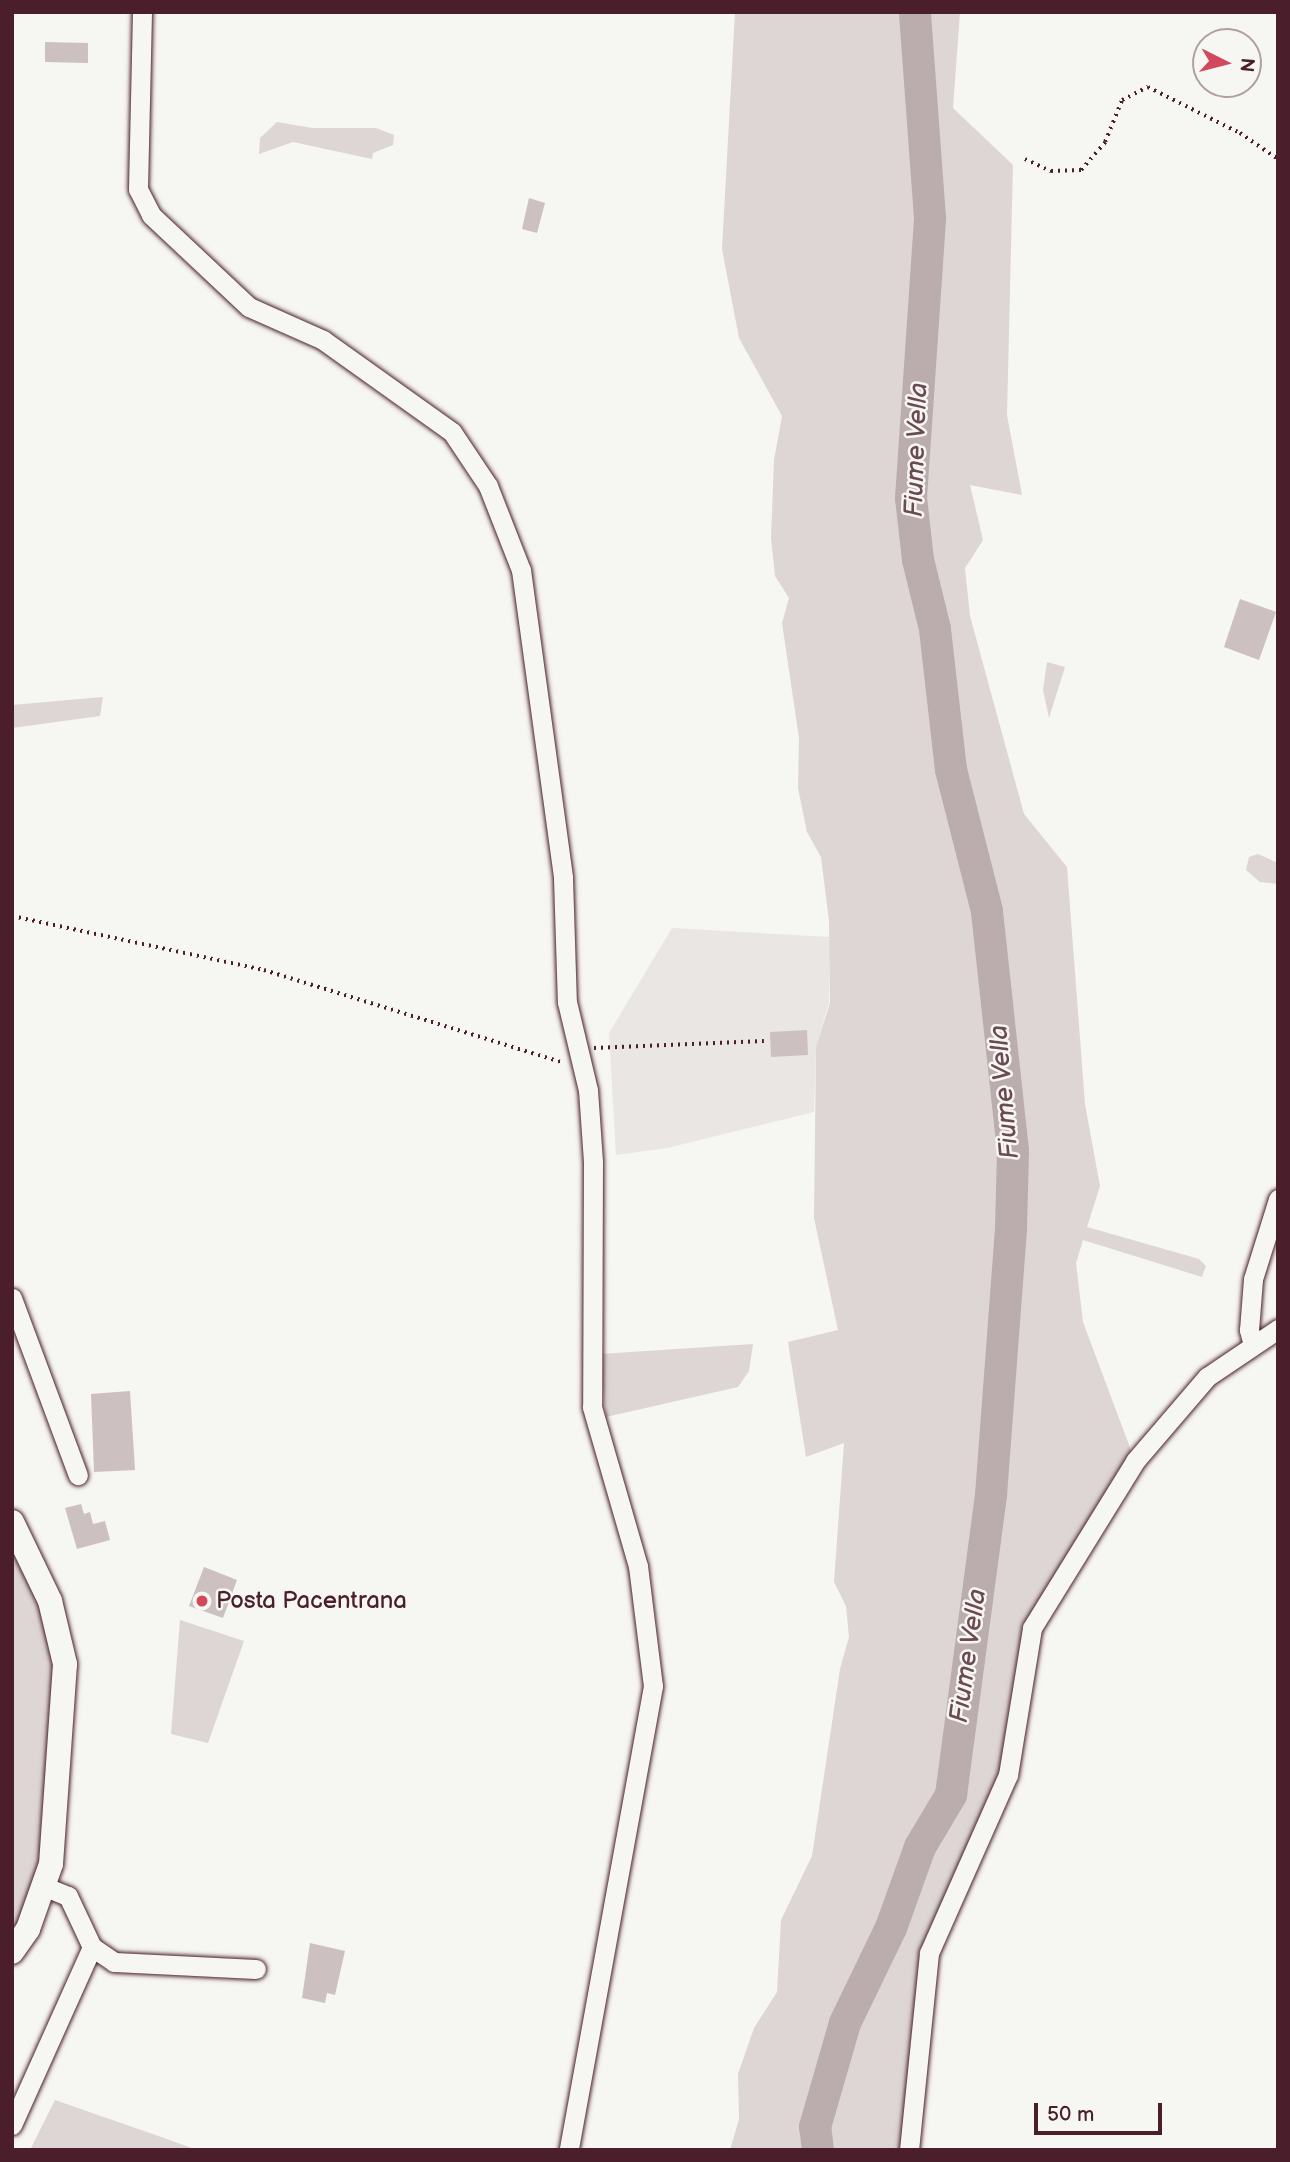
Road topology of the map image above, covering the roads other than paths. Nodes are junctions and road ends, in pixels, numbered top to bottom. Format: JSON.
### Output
{"nodes":[{"id":1,"x":142,"y":12,"type":"edge"},
{"id":2,"x":1278,"y":1199,"type":"edge"},
{"id":3,"x":12,"y":1298,"type":"edge"},
{"id":4,"x":1278,"y":1329,"type":"edge"},
{"id":5,"x":1253,"y":1345,"type":"junction"},
{"id":6,"x":78,"y":1475,"type":"dead end"},
{"id":7,"x":12,"y":1522,"type":"edge"},
{"id":8,"x":43,"y":1886,"type":"junction"},
{"id":9,"x":92,"y":1947,"type":"junction"},
{"id":10,"x":12,"y":1952,"type":"edge"},
{"id":11,"x":256,"y":1969,"type":"dead end"},
{"id":12,"x":12,"y":2125,"type":"edge"},
{"id":13,"x":569,"y":2150,"type":"edge"},
{"id":14,"x":909,"y":2150,"type":"edge"}],
"edges":[{"from":1,"to":13,"type":"street"},
{"from":2,"to":5,"type":"street"},
{"from":3,"to":6,"type":"street"},
{"from":4,"to":5,"type":"street"},
{"from":5,"to":14,"type":"street"},
{"from":7,"to":8,"type":"main road"},
{"from":8,"to":9,"type":"street"},
{"from":8,"to":10,"type":"main road"},
{"from":9,"to":11,"type":"street"},
{"from":9,"to":12,"type":"street"}]}
